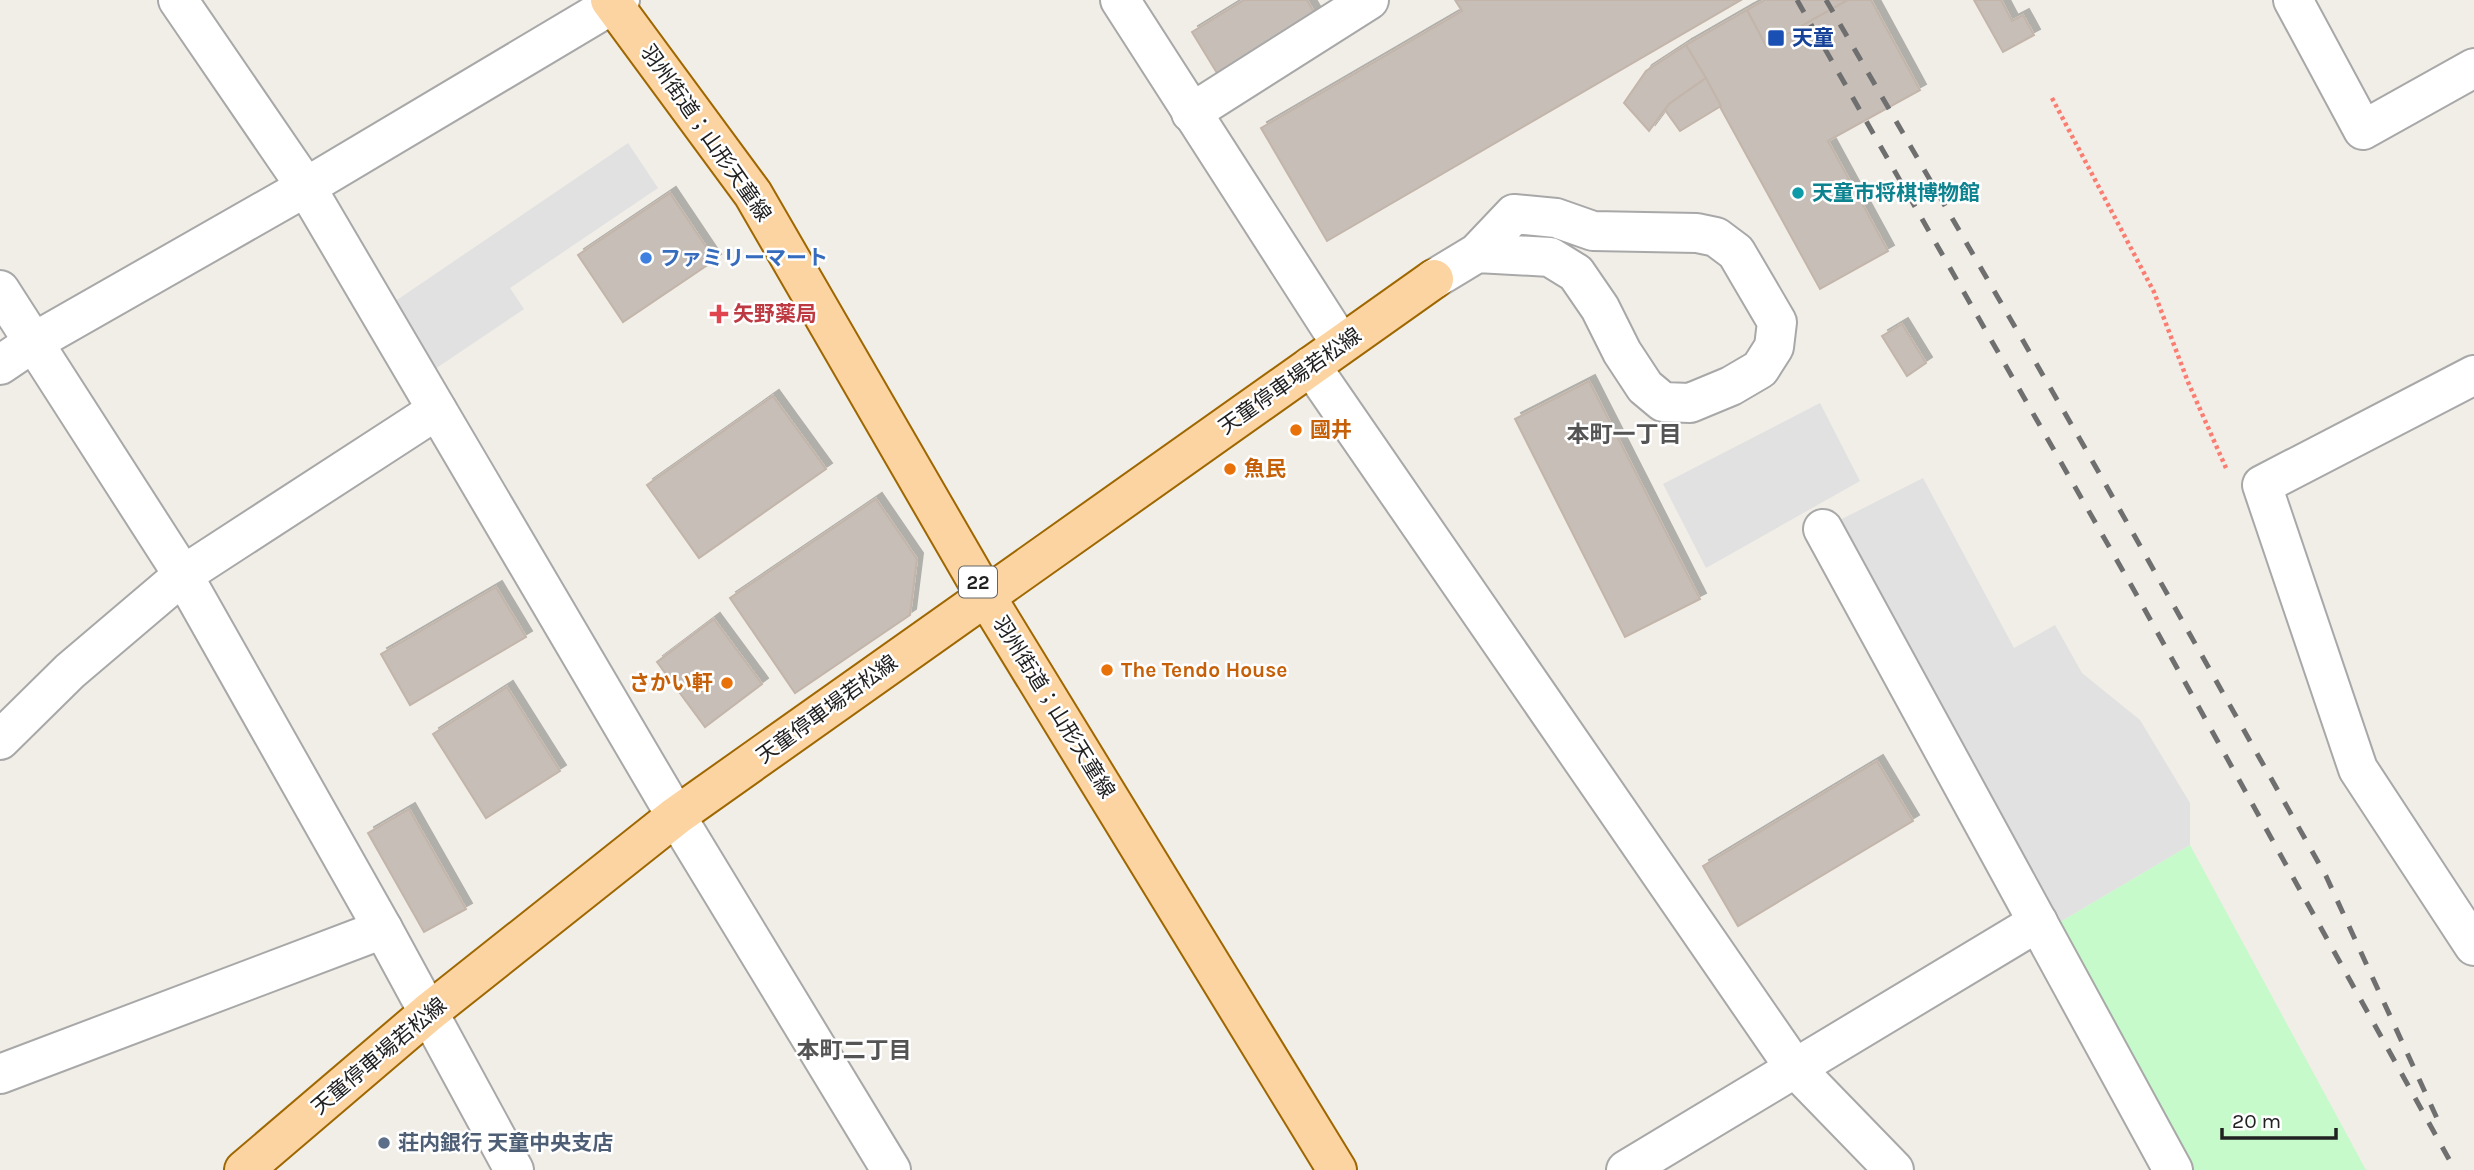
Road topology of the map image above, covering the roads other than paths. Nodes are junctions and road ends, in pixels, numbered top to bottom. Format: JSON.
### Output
{"nodes":[{"id":1,"x":178,"y":0,"type":"edge"},
{"id":2,"x":1120,"y":0,"type":"edge"},
{"id":3,"x":1369,"y":0,"type":"edge"},
{"id":4,"x":2293,"y":0,"type":"edge"},
{"id":5,"x":614,"y":1,"type":"edge"},
{"id":6,"x":2474,"y":68,"type":"edge"},
{"id":7,"x":1191,"y":114,"type":"junction"},
{"id":8,"x":306,"y":187,"type":"junction"},
{"id":9,"x":1478,"y":253,"type":"junction"},
{"id":10,"x":1434,"y":279,"type":"joint"},
{"id":11,"x":0,"y":290,"type":"edge"},
{"id":12,"x":34,"y":342,"type":"junction"},
{"id":13,"x":1326,"y":355,"type":"junction"},
{"id":14,"x":0,"y":365,"type":"edge"},
{"id":15,"x":2471,"y":383,"type":"edge"},
{"id":16,"x":438,"y":410,"type":"junction"},
{"id":17,"x":1823,"y":529,"type":"dead end"},
{"id":18,"x":183,"y":575,"type":"junction"},
{"id":19,"x":985,"y":596,"type":"junction"},
{"id":20,"x":0,"y":740,"type":"edge"},
{"id":21,"x":676,"y":816,"type":"junction"},
{"id":22,"x":2038,"y":922,"type":"junction"},
{"id":23,"x":383,"y":929,"type":"junction"},
{"id":24,"x":2474,"y":946,"type":"edge"},
{"id":25,"x":428,"y":1013,"type":"junction"},
{"id":26,"x":1794,"y":1067,"type":"junction"},
{"id":27,"x":0,"y":1074,"type":"edge"},
{"id":28,"x":244,"y":1170,"type":"edge"},
{"id":29,"x":514,"y":1170,"type":"edge"},
{"id":30,"x":891,"y":1170,"type":"edge"},
{"id":31,"x":1337,"y":1170,"type":"edge"},
{"id":32,"x":1626,"y":1170,"type":"edge"},
{"id":33,"x":1895,"y":1170,"type":"edge"},
{"id":34,"x":2173,"y":1170,"type":"edge"}],
"edges":[{"from":1,"to":8,"type":"street"},
{"from":2,"to":7,"type":"street"},
{"from":3,"to":7,"type":"street"},
{"from":4,"to":6,"type":"street"},
{"from":5,"to":8,"type":"street"},
{"from":5,"to":19,"type":"main road","name":"羽州街道；山形天童線","number":"22"},
{"from":7,"to":13,"type":"street"},
{"from":8,"to":12,"type":"street"},
{"from":8,"to":16,"type":"street"},
{"from":9,"to":9,"type":"street"},
{"from":9,"to":10,"type":"street"},
{"from":10,"to":13,"type":"main road","name":"天童停車場若松線"},
{"from":11,"to":12,"type":"street"},
{"from":12,"to":14,"type":"street"},
{"from":12,"to":18,"type":"street"},
{"from":13,"to":19,"type":"main road","name":"天童停車場若松線"},
{"from":13,"to":26,"type":"street"},
{"from":15,"to":24,"type":"street"},
{"from":16,"to":18,"type":"street"},
{"from":16,"to":21,"type":"street"},
{"from":17,"to":22,"type":"street"},
{"from":18,"to":20,"type":"street"},
{"from":18,"to":23,"type":"street"},
{"from":19,"to":21,"type":"main road","name":"天童停車場若松線"},
{"from":19,"to":31,"type":"main road","name":"羽州街道；山形天童線","number":"22"},
{"from":21,"to":25,"type":"main road","name":"天童停車場若松線"},
{"from":21,"to":30,"type":"street"},
{"from":22,"to":26,"type":"street"},
{"from":22,"to":34,"type":"street"},
{"from":23,"to":25,"type":"street"},
{"from":23,"to":27,"type":"street"},
{"from":25,"to":28,"type":"main road","name":"天童停車場若松線"},
{"from":25,"to":29,"type":"street"},
{"from":26,"to":32,"type":"street"},
{"from":26,"to":33,"type":"street"}]}
